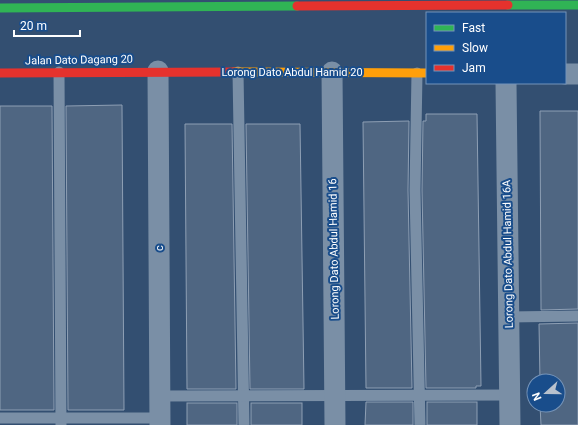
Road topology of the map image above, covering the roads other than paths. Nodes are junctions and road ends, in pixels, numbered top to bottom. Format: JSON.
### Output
{"nodes":[{"id":1,"x":237,"y":3,"type":"edge"},
{"id":2,"x":332,"y":3,"type":"edge"},
{"id":3,"x":414,"y":3,"type":"edge"},
{"id":4,"x":506,"y":3,"type":"edge"},
{"id":5,"x":149,"y":4,"type":"edge"},
{"id":6,"x":578,"y":5,"type":"edge"},
{"id":7,"x":0,"y":8,"type":"edge"},
{"id":8,"x":59,"y":72,"type":"junction"},
{"id":9,"x":158,"y":72,"type":"junction"},
{"id":10,"x":238,"y":72,"type":"junction"},
{"id":11,"x":332,"y":72,"type":"junction"},
{"id":12,"x":0,"y":73,"type":"edge"},
{"id":13,"x":422,"y":73,"type":"edge"},
{"id":14,"x":566,"y":74,"type":"edge"},
{"id":15,"x":578,"y":74,"type":"edge"},
{"id":16,"x":506,"y":84,"type":"edge"},
{"id":17,"x":578,"y":316,"type":"edge"},
{"id":18,"x":508,"y":317,"type":"junction"},
{"id":19,"x":335,"y":395,"type":"junction"},
{"id":20,"x":419,"y":395,"type":"junction"},
{"id":21,"x":510,"y":395,"type":"junction"},
{"id":22,"x":159,"y":396,"type":"junction"},
{"id":23,"x":243,"y":396,"type":"junction"},
{"id":24,"x":0,"y":418,"type":"edge"},
{"id":25,"x":61,"y":422,"type":"edge"},
{"id":26,"x":160,"y":422,"type":"edge"},
{"id":27,"x":244,"y":425,"type":"edge"},
{"id":28,"x":335,"y":425,"type":"edge"},
{"id":29,"x":420,"y":425,"type":"edge"},
{"id":30,"x":510,"y":425,"type":"edge"}],
"edges":[{"from":1,"to":2,"type":"street"},
{"from":1,"to":5,"type":"street"},
{"from":2,"to":3,"type":"street"},
{"from":3,"to":4,"type":"street"},
{"from":4,"to":6,"type":"street"},
{"from":5,"to":7,"type":"street"},
{"from":8,"to":9,"type":"street","name":"Jalan Dato Dagang 20"},
{"from":8,"to":12,"type":"street","name":"Jalan Dato Dagang 20"},
{"from":8,"to":25,"type":"lane"},
{"from":9,"to":10,"type":"street","name":"Lorong Dato Abdul Hamid 20"},
{"from":9,"to":22,"type":"street","name":"c"},
{"from":10,"to":11,"type":"street","name":"Lorong Dato Abdul Hamid 20"},
{"from":10,"to":23,"type":"lane"},
{"from":11,"to":13,"type":"street","name":"Lorong Dato Abdul Hamid 20"},
{"from":11,"to":19,"type":"street","name":"Lorong Dato Abdul Hamid 16"},
{"from":13,"to":20,"type":"lane"},
{"from":14,"to":15,"type":"street"},
{"from":16,"to":18,"type":"street","name":"Lorong Dato Abdul Hamid 16A"},
{"from":17,"to":18,"type":"lane"},
{"from":18,"to":21,"type":"street","name":"Lorong Dato Abdul Hamid 16A"},
{"from":19,"to":20,"type":"lane"},
{"from":19,"to":23,"type":"lane"},
{"from":19,"to":28,"type":"street","name":"Lorong Dato Abdul Hamid 16"},
{"from":20,"to":21,"type":"lane"},
{"from":20,"to":29,"type":"lane"},
{"from":21,"to":30,"type":"street","name":"Lorong Dato Abdul Hamid 16A"},
{"from":22,"to":23,"type":"lane"},
{"from":22,"to":26,"type":"street","name":"c"},
{"from":23,"to":27,"type":"lane"},
{"from":24,"to":25,"type":"lane"},
{"from":25,"to":26,"type":"lane"}]}
